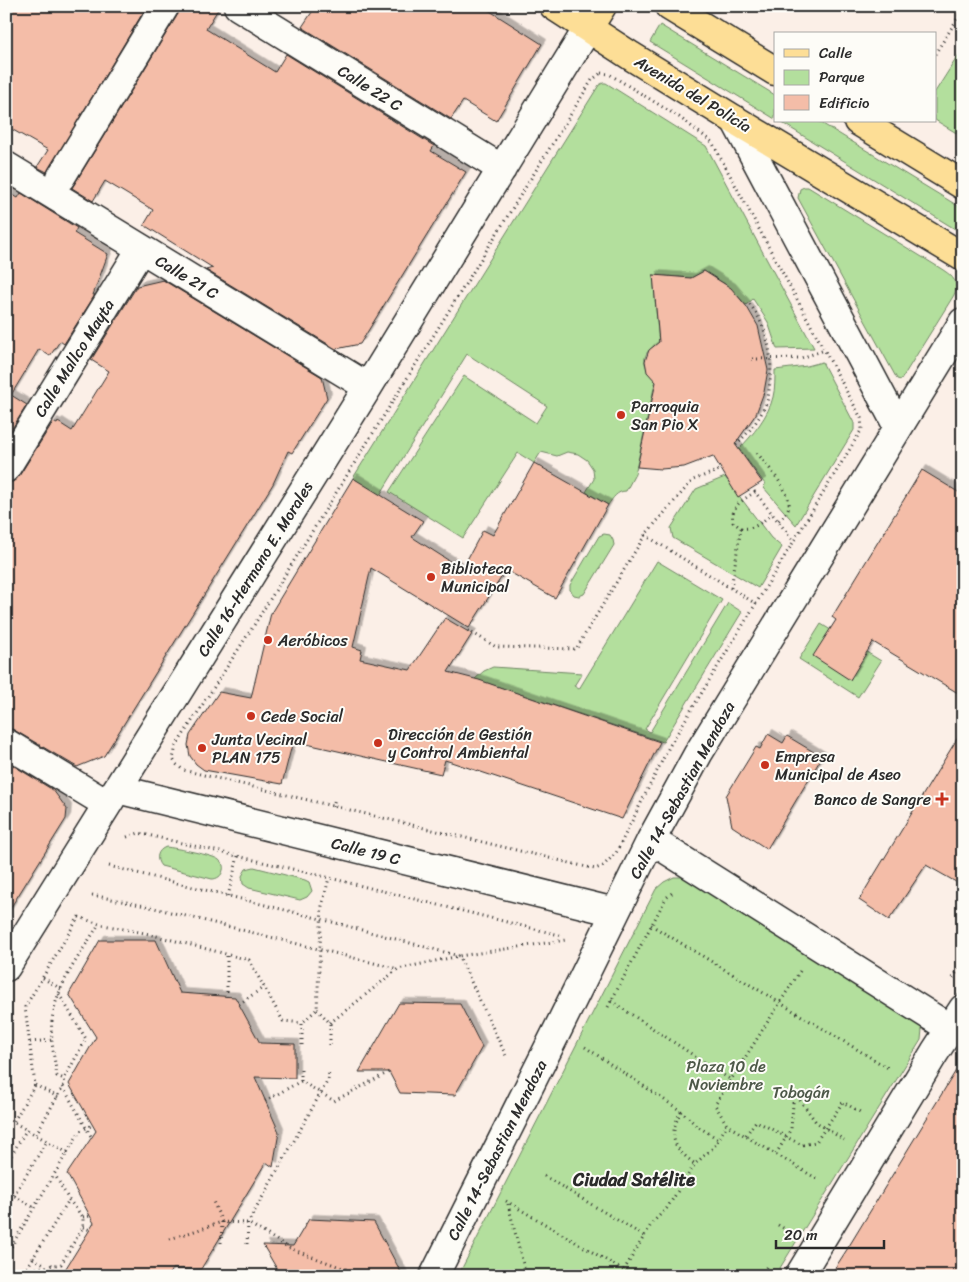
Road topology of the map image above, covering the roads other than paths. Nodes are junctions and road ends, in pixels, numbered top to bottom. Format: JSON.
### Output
{"nodes":[{"id":1,"x":165,"y":6,"type":"edge"},
{"id":2,"x":238,"y":6,"type":"edge"},
{"id":3,"x":554,"y":6,"type":"edge"},
{"id":4,"x":669,"y":6,"type":"edge"},
{"id":5,"x":595,"y":17,"type":"edge"},
{"id":6,"x":774,"y":70,"type":"edge"},
{"id":7,"x":735,"y":120,"type":"junction"},
{"id":8,"x":860,"y":122,"type":"edge"},
{"id":9,"x":6,"y":166,"type":"edge"},
{"id":10,"x":502,"y":169,"type":"junction"},
{"id":11,"x":61,"y":177,"type":"dead end"},
{"id":12,"x":963,"y":186,"type":"edge"},
{"id":13,"x":141,"y":249,"type":"junction"},
{"id":14,"x":963,"y":257,"type":"edge"},
{"id":15,"x":963,"y":322,"type":"edge"},
{"id":16,"x":368,"y":387,"type":"junction"},
{"id":17,"x":898,"y":427,"type":"junction"},
{"id":18,"x":6,"y":468,"type":"edge"},
{"id":19,"x":6,"y":742,"type":"edge"},
{"id":20,"x":112,"y":797,"type":"junction"},
{"id":21,"x":651,"y":840,"type":"junction"},
{"id":22,"x":615,"y":912,"type":"junction"},
{"id":23,"x":6,"y":968,"type":"edge"},
{"id":24,"x":957,"y":1019,"type":"edge"},
{"id":25,"x":434,"y":1276,"type":"edge"},
{"id":26,"x":799,"y":1276,"type":"edge"}],
"edges":[{"from":1,"to":11,"type":"street"},
{"from":2,"to":10,"type":"street","name":"Calle 22 C"},
{"from":3,"to":5,"type":"main road","name":"Avenida del Policía"},
{"from":4,"to":6,"type":"main road"},
{"from":5,"to":7,"type":"main road","name":"Avenida del Policía"},
{"from":5,"to":10,"type":"street","name":"Calle 16-Hermano E. Morales"},
{"from":7,"to":14,"type":"main road","name":"Avenida del Policía"},
{"from":7,"to":17,"type":"street"},
{"from":8,"to":12,"type":"main road"},
{"from":9,"to":13,"type":"street","name":"Calle 21 C"},
{"from":10,"to":16,"type":"street","name":"Calle 16-Hermano E. Morales"},
{"from":13,"to":16,"type":"street","name":"Calle 21 C"},
{"from":13,"to":18,"type":"street","name":"Calle Mallco Mayta"},
{"from":15,"to":17,"type":"street","name":"Calle 14-Sebastian Mendoza"},
{"from":16,"to":20,"type":"street","name":"Calle 16-Hermano E. Morales"},
{"from":17,"to":21,"type":"street","name":"Calle 14-Sebastian Mendoza"},
{"from":19,"to":20,"type":"street","name":"Calle 19 C"},
{"from":20,"to":22,"type":"street","name":"Calle 19 C"},
{"from":20,"to":23,"type":"street","name":"Calle 16-Hermano E. Morales"},
{"from":21,"to":22,"type":"street","name":"Calle 14-Sebastian Mendoza"},
{"from":21,"to":24,"type":"street"},
{"from":22,"to":25,"type":"street","name":"Calle 14-Sebastian Mendoza"},
{"from":24,"to":26,"type":"street"}]}
